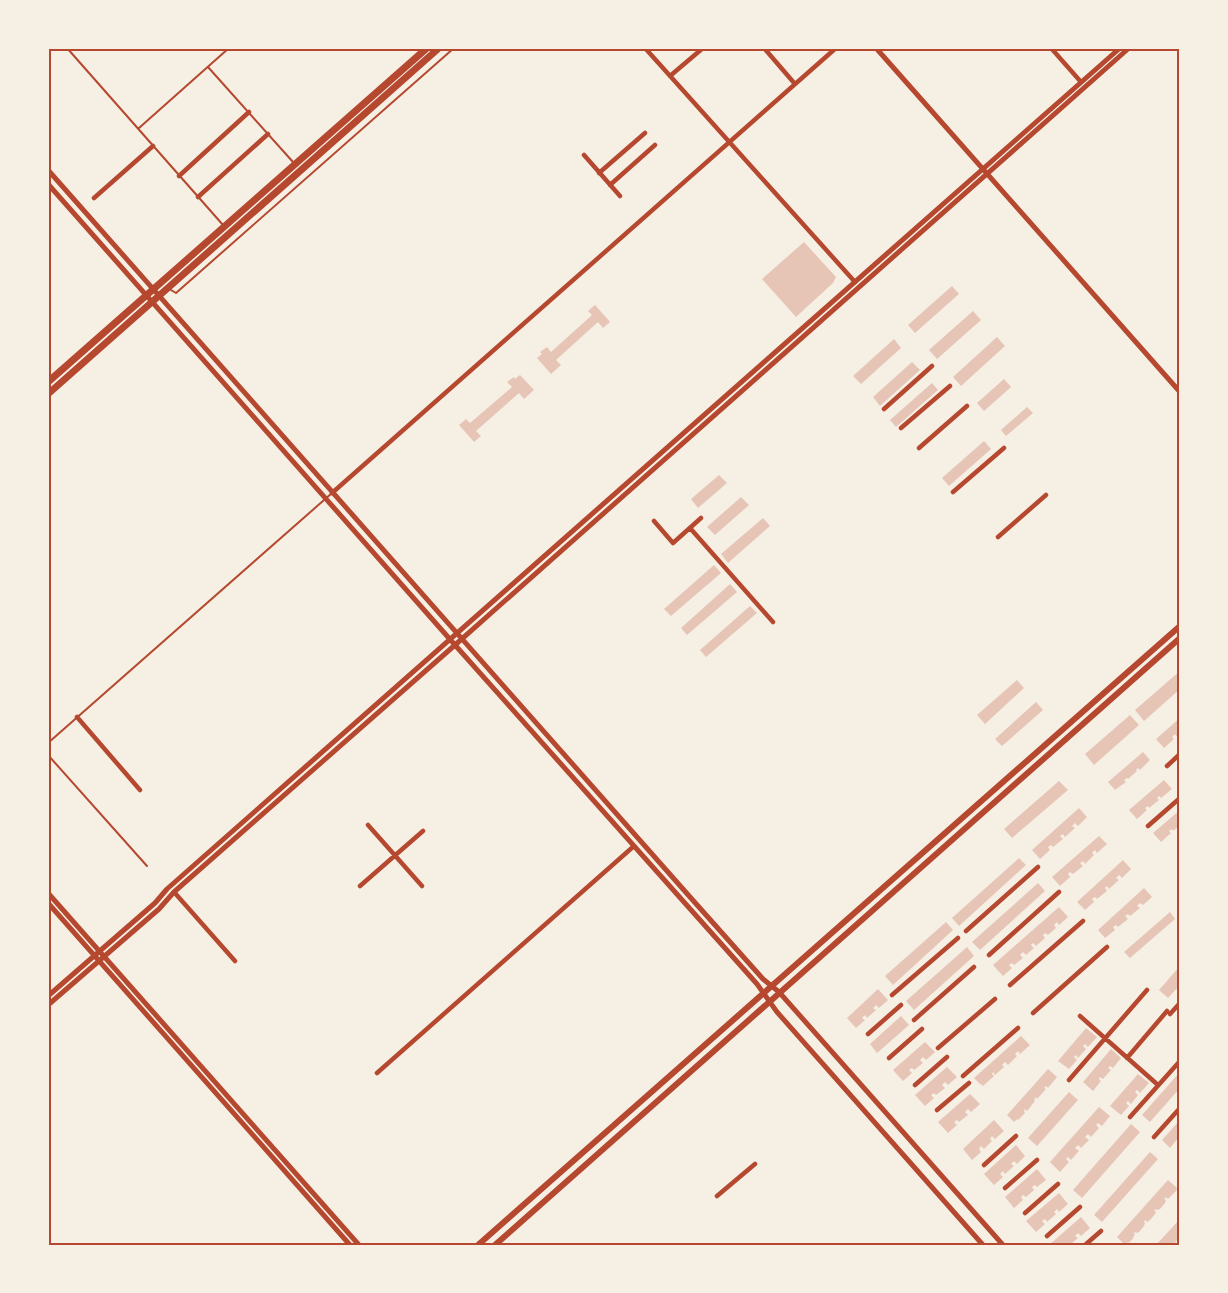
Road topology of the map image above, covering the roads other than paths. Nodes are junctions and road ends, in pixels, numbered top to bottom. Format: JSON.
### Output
{"nodes":[{"id":1,"x":67,"y":48,"type":"edge"},
{"id":2,"x":229,"y":48,"type":"edge"},
{"id":3,"x":427,"y":48,"type":"edge"},
{"id":4,"x":439,"y":48,"type":"edge"},
{"id":5,"x":454,"y":48,"type":"edge"},
{"id":6,"x":645,"y":48,"type":"edge"},
{"id":7,"x":703,"y":48,"type":"edge"},
{"id":8,"x":764,"y":48,"type":"edge"},
{"id":9,"x":836,"y":48,"type":"edge"},
{"id":10,"x":876,"y":48,"type":"edge"},
{"id":11,"x":1051,"y":48,"type":"edge"},
{"id":12,"x":1120,"y":48,"type":"edge"},
{"id":13,"x":1130,"y":48,"type":"edge"},
{"id":14,"x":208,"y":67,"type":"junction"},
{"id":15,"x":670,"y":76,"type":"junction"},
{"id":16,"x":1081,"y":82,"type":"junction"},
{"id":17,"x":795,"y":84,"type":"junction"},
{"id":18,"x":249,"y":112,"type":"junction"},
{"id":19,"x":138,"y":129,"type":"junction"},
{"id":20,"x":645,"y":133,"type":"dead end"},
{"id":21,"x":268,"y":134,"type":"junction"},
{"id":22,"x":729,"y":142,"type":"junction"},
{"id":23,"x":655,"y":145,"type":"dead end"},
{"id":24,"x":153,"y":146,"type":"junction"},
{"id":25,"x":584,"y":155,"type":"dead end"},
{"id":26,"x":295,"y":164,"type":"junction"},
{"id":27,"x":48,"y":170,"type":"edge"},
{"id":28,"x":985,"y":171,"type":"junction"},
{"id":29,"x":599,"y":172,"type":"junction"},
{"id":30,"x":179,"y":176,"type":"junction"},
{"id":31,"x":48,"y":184,"type":"edge"},
{"id":32,"x":610,"y":185,"type":"junction"},
{"id":33,"x":620,"y":196,"type":"dead end"},
{"id":34,"x":198,"y":197,"type":"junction"},
{"id":35,"x":94,"y":198,"type":"dead end"},
{"id":36,"x":225,"y":227,"type":"junction"},
{"id":37,"x":855,"y":282,"type":"junction"},
{"id":38,"x":168,"y":288,"type":"junction"},
{"id":39,"x":153,"y":289,"type":"junction"},
{"id":40,"x":147,"y":295,"type":"junction"},
{"id":41,"x":159,"y":296,"type":"junction"},
{"id":42,"x":153,"y":302,"type":"junction"},
{"id":43,"x":932,"y":366,"type":"dead end"},
{"id":44,"x":48,"y":382,"type":"edge"},
{"id":45,"x":950,"y":386,"type":"dead end"},
{"id":46,"x":1180,"y":392,"type":"edge"},
{"id":47,"x":48,"y":394,"type":"edge"},
{"id":48,"x":967,"y":406,"type":"dead end"},
{"id":49,"x":884,"y":409,"type":"dead end"},
{"id":50,"x":902,"y":428,"type":"dead end"},
{"id":51,"x":920,"y":448,"type":"dead end"},
{"id":52,"x":1004,"y":448,"type":"dead end"},
{"id":53,"x":953,"y":492,"type":"dead end"},
{"id":54,"x":332,"y":493,"type":"junction"},
{"id":55,"x":1046,"y":495,"type":"dead end"},
{"id":56,"x":326,"y":498,"type":"junction"},
{"id":57,"x":701,"y":518,"type":"dead end"},
{"id":58,"x":654,"y":521,"type":"dead end"},
{"id":59,"x":690,"y":528,"type":"junction"},
{"id":60,"x":998,"y":537,"type":"dead end"},
{"id":61,"x":773,"y":622,"type":"dead end"},
{"id":62,"x":1180,"y":626,"type":"edge"},
{"id":63,"x":457,"y":634,"type":"junction"},
{"id":64,"x":1180,"y":638,"type":"edge"},
{"id":65,"x":461,"y":640,"type":"junction"},
{"id":66,"x":453,"y":643,"type":"junction"},
{"id":67,"x":77,"y":717,"type":"junction"},
{"id":68,"x":48,"y":743,"type":"edge"},
{"id":69,"x":1180,"y":754,"type":"edge"},
{"id":70,"x":48,"y":755,"type":"edge"},
{"id":71,"x":1167,"y":766,"type":"dead end"},
{"id":72,"x":140,"y":790,"type":"dead end"},
{"id":73,"x":1180,"y":798,"type":"edge"},
{"id":74,"x":368,"y":825,"type":"dead end"},
{"id":75,"x":1148,"y":826,"type":"dead end"},
{"id":76,"x":423,"y":831,"type":"dead end"},
{"id":77,"x":634,"y":846,"type":"junction"},
{"id":78,"x":395,"y":855,"type":"junction"},
{"id":79,"x":147,"y":866,"type":"dead end"},
{"id":80,"x":1038,"y":867,"type":"dead end"},
{"id":81,"x":360,"y":886,"type":"dead end"},
{"id":82,"x":422,"y":886,"type":"dead end"},
{"id":83,"x":174,"y":892,"type":"junction"},
{"id":84,"x":1059,"y":892,"type":"dead end"},
{"id":85,"x":48,"y":893,"type":"edge"},
{"id":86,"x":48,"y":903,"type":"edge"},
{"id":87,"x":1083,"y":921,"type":"dead end"},
{"id":88,"x":966,"y":931,"type":"dead end"},
{"id":89,"x":958,"y":938,"type":"dead end"},
{"id":90,"x":1107,"y":947,"type":"dead end"},
{"id":91,"x":97,"y":953,"type":"junction"},
{"id":92,"x":989,"y":955,"type":"dead end"},
{"id":93,"x":101,"y":958,"type":"junction"},
{"id":94,"x":235,"y":961,"type":"dead end"},
{"id":95,"x":975,"y":967,"type":"dead end"},
{"id":96,"x":1010,"y":985,"type":"dead end"},
{"id":97,"x":771,"y":986,"type":"junction"},
{"id":98,"x":1147,"y":990,"type":"dead end"},
{"id":99,"x":779,"y":992,"type":"junction"},
{"id":100,"x":763,"y":993,"type":"junction"},
{"id":101,"x":892,"y":995,"type":"dead end"},
{"id":102,"x":48,"y":996,"type":"edge"},
{"id":103,"x":995,"y":999,"type":"dead end"},
{"id":104,"x":770,"y":1001,"type":"junction"},
{"id":105,"x":1180,"y":1003,"type":"edge"},
{"id":106,"x":48,"y":1005,"type":"edge"},
{"id":107,"x":901,"y":1005,"type":"dead end"},
{"id":108,"x":1033,"y":1013,"type":"dead end"},
{"id":109,"x":1080,"y":1016,"type":"dead end"},
{"id":110,"x":914,"y":1020,"type":"dead end"},
{"id":111,"x":1018,"y":1028,"type":"dead end"},
{"id":112,"x":922,"y":1029,"type":"dead end"},
{"id":113,"x":868,"y":1034,"type":"dead end"},
{"id":114,"x":1105,"y":1038,"type":"junction"},
{"id":115,"x":938,"y":1048,"type":"dead end"},
{"id":116,"x":947,"y":1057,"type":"dead end"},
{"id":117,"x":889,"y":1058,"type":"dead end"},
{"id":118,"x":1127,"y":1058,"type":"junction"},
{"id":119,"x":1180,"y":1061,"type":"edge"},
{"id":120,"x":377,"y":1073,"type":"dead end"},
{"id":121,"x":963,"y":1076,"type":"dead end"},
{"id":122,"x":1069,"y":1080,"type":"dead end"},
{"id":123,"x":969,"y":1083,"type":"dead end"},
{"id":124,"x":915,"y":1085,"type":"dead end"},
{"id":125,"x":1158,"y":1085,"type":"junction"},
{"id":126,"x":1180,"y":1108,"type":"edge"},
{"id":127,"x":937,"y":1110,"type":"dead end"},
{"id":128,"x":1130,"y":1117,"type":"dead end"},
{"id":129,"x":1016,"y":1136,"type":"dead end"},
{"id":130,"x":1154,"y":1137,"type":"dead end"},
{"id":131,"x":1037,"y":1160,"type":"dead end"},
{"id":132,"x":755,"y":1164,"type":"dead end"},
{"id":133,"x":984,"y":1164,"type":"dead end"},
{"id":134,"x":1058,"y":1184,"type":"dead end"},
{"id":135,"x":1005,"y":1188,"type":"dead end"},
{"id":136,"x":717,"y":1196,"type":"dead end"},
{"id":137,"x":1080,"y":1207,"type":"dead end"},
{"id":138,"x":1025,"y":1213,"type":"dead end"},
{"id":139,"x":1101,"y":1231,"type":"dead end"},
{"id":140,"x":1047,"y":1236,"type":"dead end"},
{"id":141,"x":350,"y":1245,"type":"edge"},
{"id":142,"x":359,"y":1245,"type":"edge"},
{"id":143,"x":478,"y":1245,"type":"edge"},
{"id":144,"x":495,"y":1245,"type":"edge"},
{"id":145,"x":983,"y":1245,"type":"edge"},
{"id":146,"x":1003,"y":1245,"type":"edge"},
{"id":147,"x":1085,"y":1245,"type":"edge"}],
"edges":[{"from":1,"to":19,"type":"lane"},
{"from":2,"to":14,"type":"lane"},
{"from":3,"to":26,"type":"main road"},
{"from":4,"to":38,"type":"main road"},
{"from":5,"to":38,"type":"lane"},
{"from":6,"to":15,"type":"street"},
{"from":7,"to":15,"type":"street"},
{"from":8,"to":17,"type":"street"},
{"from":9,"to":17,"type":"street"},
{"from":10,"to":28,"type":"street"},
{"from":11,"to":16,"type":"street"},
{"from":12,"to":16,"type":"street"},
{"from":13,"to":28,"type":"street"},
{"from":14,"to":18,"type":"lane"},
{"from":14,"to":19,"type":"lane"},
{"from":15,"to":22,"type":"street"},
{"from":16,"to":28,"type":"street"},
{"from":17,"to":22,"type":"street"},
{"from":18,"to":21,"type":"lane"},
{"from":18,"to":30,"type":"street"},
{"from":19,"to":24,"type":"lane"},
{"from":20,"to":29,"type":"street"},
{"from":21,"to":26,"type":"lane"},
{"from":21,"to":34,"type":"street"},
{"from":22,"to":37,"type":"street"},
{"from":22,"to":54,"type":"street"},
{"from":23,"to":32,"type":"street"},
{"from":24,"to":30,"type":"lane"},
{"from":24,"to":35,"type":"street"},
{"from":25,"to":29,"type":"street"},
{"from":26,"to":36,"type":"main road"},
{"from":27,"to":39,"type":"street"},
{"from":28,"to":37,"type":"street"},
{"from":28,"to":46,"type":"street"},
{"from":28,"to":65,"type":"street"},
{"from":29,"to":32,"type":"street"},
{"from":30,"to":34,"type":"lane"},
{"from":31,"to":40,"type":"street"},
{"from":32,"to":33,"type":"street"},
{"from":34,"to":36,"type":"lane"},
{"from":36,"to":39,"type":"main road"},
{"from":37,"to":63,"type":"street"},
{"from":38,"to":41,"type":"main road"},
{"from":39,"to":40,"type":"main road"},
{"from":39,"to":41,"type":"street"},
{"from":40,"to":42,"type":"street"},
{"from":40,"to":44,"type":"main road"},
{"from":41,"to":42,"type":"main road"},
{"from":41,"to":54,"type":"street"},
{"from":42,"to":47,"type":"main road"},
{"from":42,"to":56,"type":"street"},
{"from":43,"to":49,"type":"street"},
{"from":45,"to":50,"type":"street"},
{"from":48,"to":51,"type":"street"},
{"from":52,"to":53,"type":"street"},
{"from":54,"to":56,"type":"lane"},
{"from":54,"to":63,"type":"street"},
{"from":55,"to":60,"type":"street"},
{"from":56,"to":66,"type":"street"},
{"from":56,"to":67,"type":"lane"},
{"from":57,"to":59,"type":"street"},
{"from":58,"to":59,"type":"street"},
{"from":59,"to":61,"type":"street"},
{"from":62,"to":97,"type":"main road"},
{"from":63,"to":65,"type":"street"},
{"from":63,"to":66,"type":"street"},
{"from":64,"to":99,"type":"main road"},
{"from":65,"to":66,"type":"street"},
{"from":65,"to":97,"type":"street"},
{"from":66,"to":77,"type":"street"},
{"from":66,"to":83,"type":"street"},
{"from":66,"to":91,"type":"street"},
{"from":67,"to":68,"type":"lane"},
{"from":67,"to":72,"type":"street"},
{"from":69,"to":71,"type":"street"},
{"from":70,"to":79,"type":"lane"},
{"from":73,"to":75,"type":"street"},
{"from":74,"to":78,"type":"street"},
{"from":76,"to":78,"type":"street"},
{"from":77,"to":100,"type":"street"},
{"from":77,"to":120,"type":"street"},
{"from":78,"to":81,"type":"street"},
{"from":78,"to":82,"type":"street"},
{"from":80,"to":88,"type":"street"},
{"from":83,"to":93,"type":"street"},
{"from":83,"to":94,"type":"street"},
{"from":84,"to":92,"type":"street"},
{"from":85,"to":91,"type":"street"},
{"from":86,"to":91,"type":"street"},
{"from":87,"to":96,"type":"street"},
{"from":89,"to":101,"type":"street"},
{"from":90,"to":108,"type":"street"},
{"from":91,"to":93,"type":"street"},
{"from":91,"to":102,"type":"street"},
{"from":93,"to":106,"type":"street"},
{"from":93,"to":141,"type":"street"},
{"from":93,"to":142,"type":"street"},
{"from":95,"to":110,"type":"street"},
{"from":97,"to":99,"type":"street"},
{"from":97,"to":100,"type":"main road"},
{"from":98,"to":114,"type":"street"},
{"from":99,"to":104,"type":"main road"},
{"from":99,"to":146,"type":"street"},
{"from":100,"to":104,"type":"street"},
{"from":100,"to":143,"type":"main road"},
{"from":103,"to":115,"type":"street"},
{"from":104,"to":144,"type":"main road"},
{"from":104,"to":145,"type":"street"},
{"from":105,"to":118,"type":"street"},
{"from":107,"to":113,"type":"street"},
{"from":109,"to":114,"type":"street"},
{"from":111,"to":121,"type":"street"},
{"from":112,"to":117,"type":"street"},
{"from":114,"to":118,"type":"street"},
{"from":114,"to":122,"type":"street"},
{"from":116,"to":124,"type":"street"},
{"from":118,"to":125,"type":"street"},
{"from":119,"to":125,"type":"street"},
{"from":123,"to":127,"type":"street"},
{"from":125,"to":128,"type":"street"},
{"from":126,"to":130,"type":"street"},
{"from":129,"to":133,"type":"street"},
{"from":131,"to":135,"type":"street"},
{"from":132,"to":136,"type":"street"},
{"from":134,"to":138,"type":"street"},
{"from":137,"to":140,"type":"street"},
{"from":139,"to":147,"type":"street"}]}
